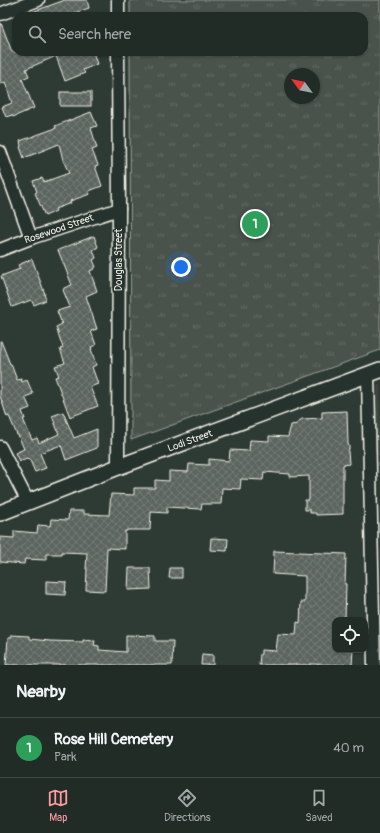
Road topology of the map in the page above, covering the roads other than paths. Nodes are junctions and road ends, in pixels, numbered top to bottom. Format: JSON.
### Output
{"nodes":[{"id":1,"x":38,"y":0,"type":"edge"},
{"id":2,"x":118,"y":0,"type":"edge"},
{"id":3,"x":118,"y":12,"type":"edge"},
{"id":4,"x":0,"y":14,"type":"edge"},
{"id":5,"x":118,"y":56,"type":"edge"},
{"id":6,"x":0,"y":152,"type":"edge"},
{"id":7,"x":120,"y":208,"type":"junction"},
{"id":8,"x":31,"y":238,"type":"junction"},
{"id":9,"x":0,"y":250,"type":"edge"},
{"id":10,"x":374,"y":372,"type":"edge"},
{"id":11,"x":0,"y":447,"type":"edge"},
{"id":12,"x":118,"y":467,"type":"junction"},
{"id":13,"x":28,"y":502,"type":"junction"},
{"id":14,"x":0,"y":513,"type":"edge"},
{"id":15,"x":374,"y":665,"type":"edge"}],
"edges":[{"from":1,"to":4,"type":"street"},
{"from":2,"to":3,"type":"street"},
{"from":5,"to":7,"type":"street","name":"Douglas Street"},
{"from":6,"to":8,"type":"street"},
{"from":7,"to":8,"type":"street","name":"Rosewood Street"},
{"from":7,"to":12,"type":"street","name":"Douglas Street"},
{"from":8,"to":9,"type":"street","name":"Rosewood Street"},
{"from":10,"to":12,"type":"street","name":"Lodi Street"},
{"from":10,"to":15,"type":"street"},
{"from":11,"to":13,"type":"street"},
{"from":12,"to":13,"type":"street","name":"Lodi Street"},
{"from":13,"to":14,"type":"street","name":"Lodi Street"}]}
